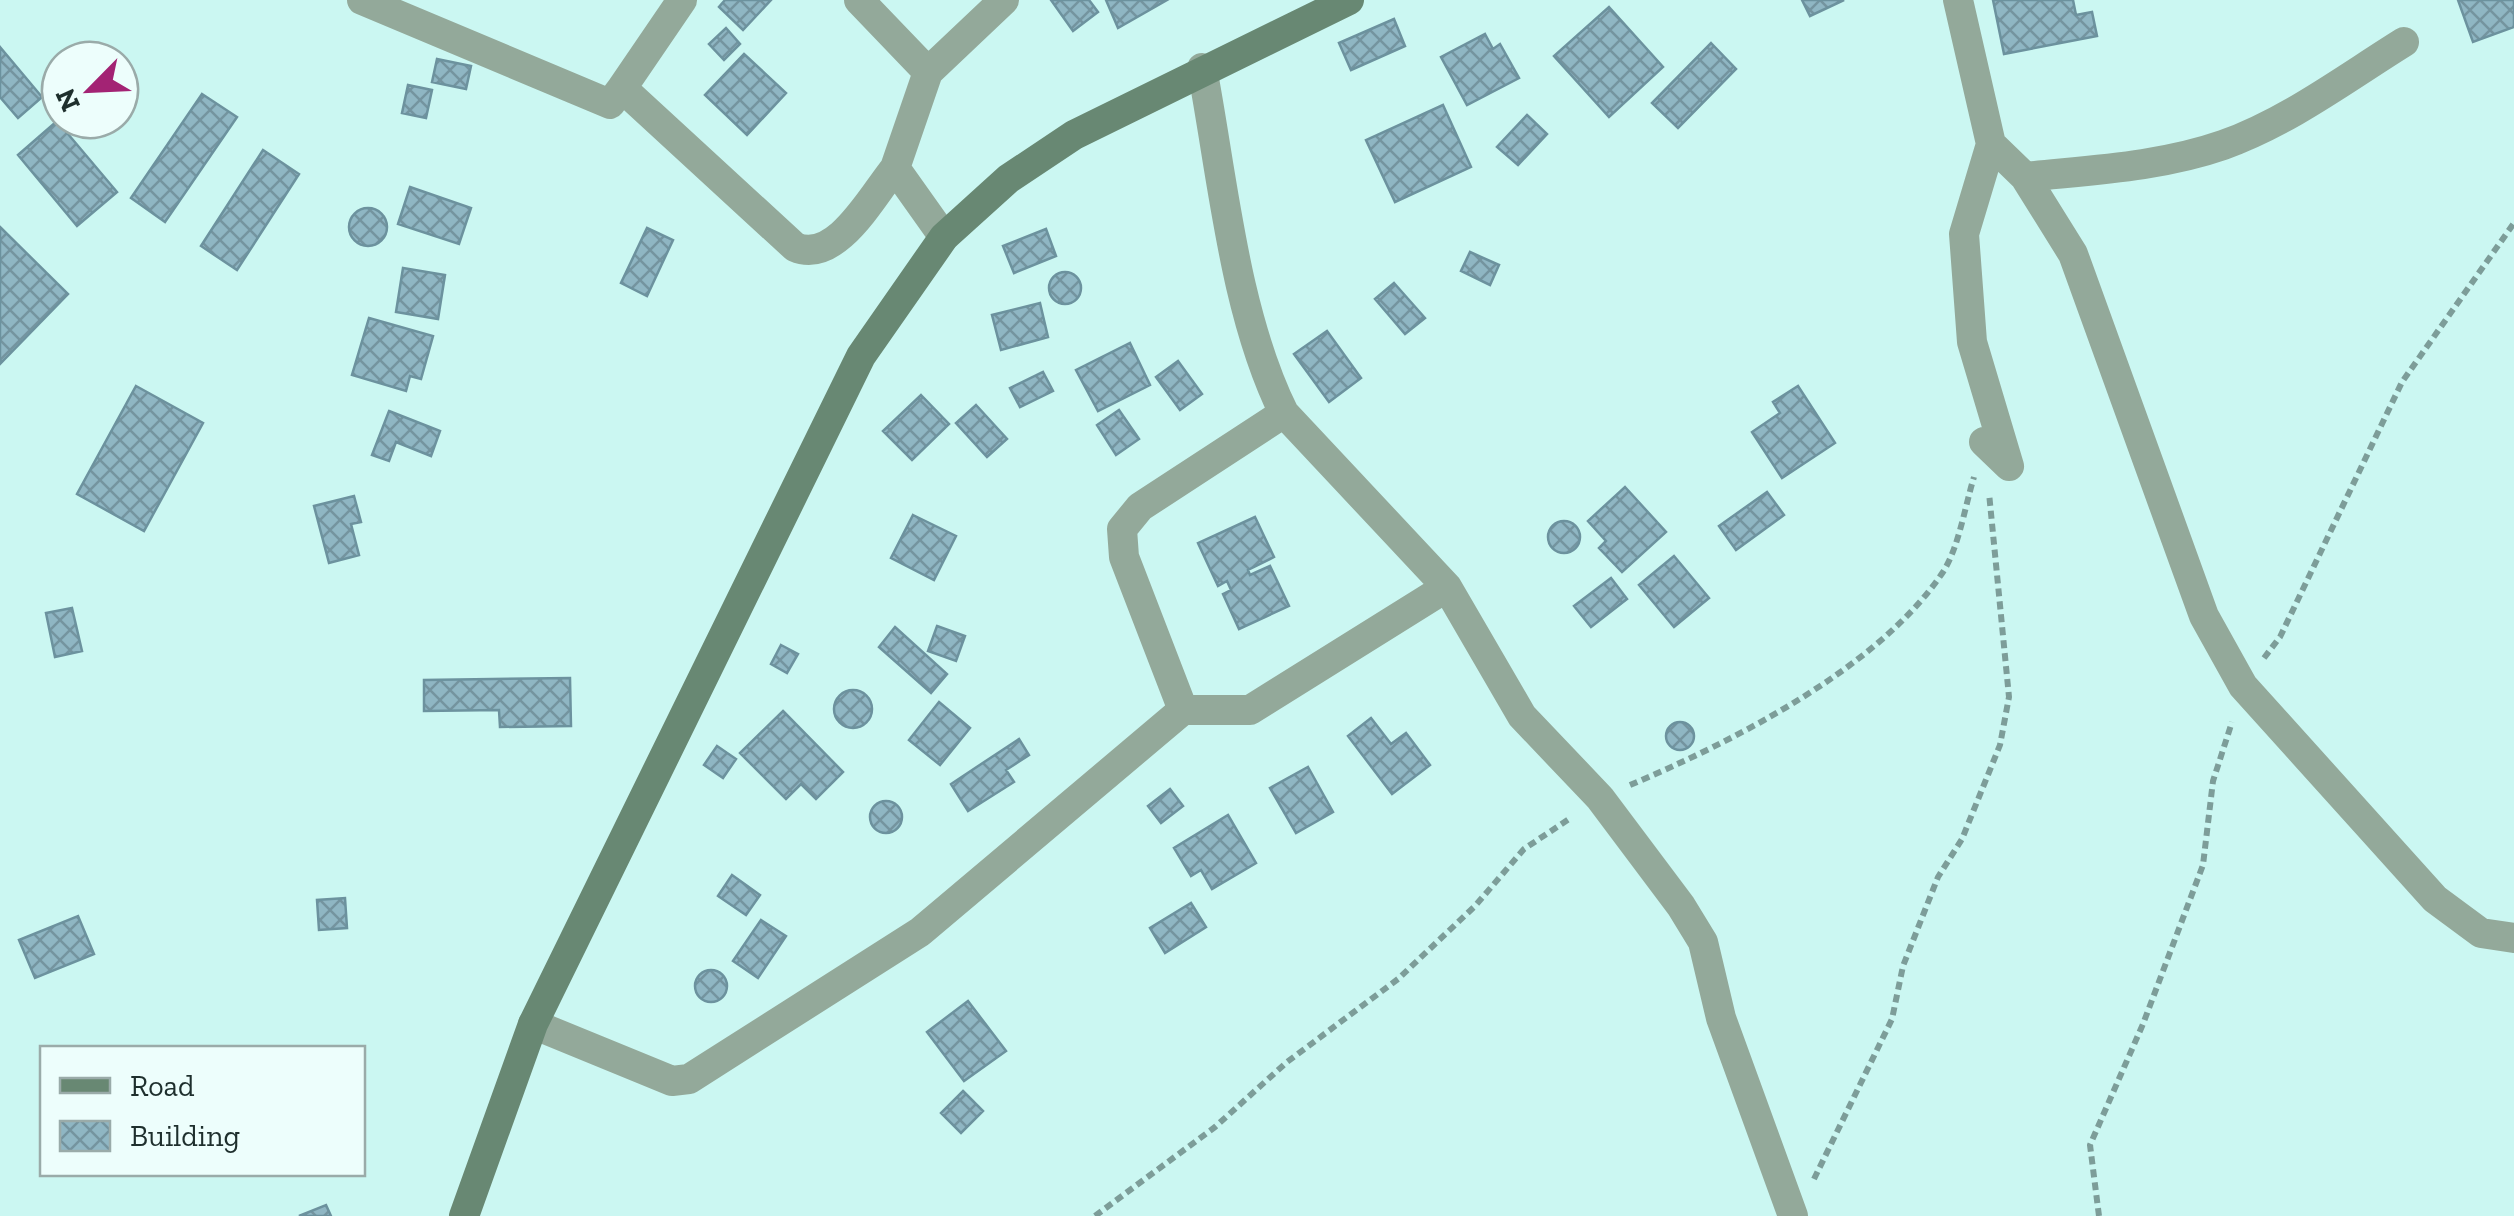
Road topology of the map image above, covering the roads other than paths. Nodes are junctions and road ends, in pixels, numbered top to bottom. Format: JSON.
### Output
{"nodes":[{"id":1,"x":362,"y":0,"type":"edge"},
{"id":2,"x":682,"y":0,"type":"edge"},
{"id":3,"x":859,"y":0,"type":"edge"},
{"id":4,"x":1004,"y":0,"type":"edge"},
{"id":5,"x":1349,"y":0,"type":"edge"},
{"id":6,"x":1958,"y":0,"type":"edge"},
{"id":7,"x":2404,"y":42,"type":"dead end"},
{"id":8,"x":1202,"y":68,"type":"junction"},
{"id":9,"x":928,"y":72,"type":"junction"},
{"id":10,"x":622,"y":88,"type":"junction"},
{"id":11,"x":1991,"y":144,"type":"junction"},
{"id":12,"x":895,"y":168,"type":"junction"},
{"id":13,"x":2025,"y":177,"type":"junction"},
{"id":14,"x":944,"y":237,"type":"junction"},
{"id":15,"x":1284,"y":413,"type":"junction"},
{"id":16,"x":1984,"y":442,"type":"road end"},
{"id":17,"x":1446,"y":587,"type":"junction"},
{"id":18,"x":1182,"y":710,"type":"junction"},
{"id":19,"x":2514,"y":938,"type":"edge"},
{"id":20,"x":533,"y":1024,"type":"junction"},
{"id":21,"x":464,"y":1216,"type":"edge"},
{"id":22,"x":1793,"y":1216,"type":"edge"}],
"edges":[{"from":1,"to":10,"type":"street"},
{"from":2,"to":10,"type":"street"},
{"from":3,"to":9,"type":"street"},
{"from":4,"to":9,"type":"street"},
{"from":5,"to":8,"type":"street"},
{"from":6,"to":11,"type":"street"},
{"from":7,"to":13,"type":"street"},
{"from":8,"to":14,"type":"street"},
{"from":8,"to":15,"type":"street"},
{"from":9,"to":12,"type":"street"},
{"from":10,"to":12,"type":"street"},
{"from":11,"to":13,"type":"street"},
{"from":11,"to":16,"type":"street"},
{"from":12,"to":14,"type":"street"},
{"from":13,"to":19,"type":"street"},
{"from":14,"to":20,"type":"street"},
{"from":15,"to":17,"type":"street"},
{"from":15,"to":18,"type":"street"},
{"from":17,"to":18,"type":"street"},
{"from":17,"to":22,"type":"street"},
{"from":18,"to":20,"type":"street"},
{"from":20,"to":21,"type":"street"}]}
